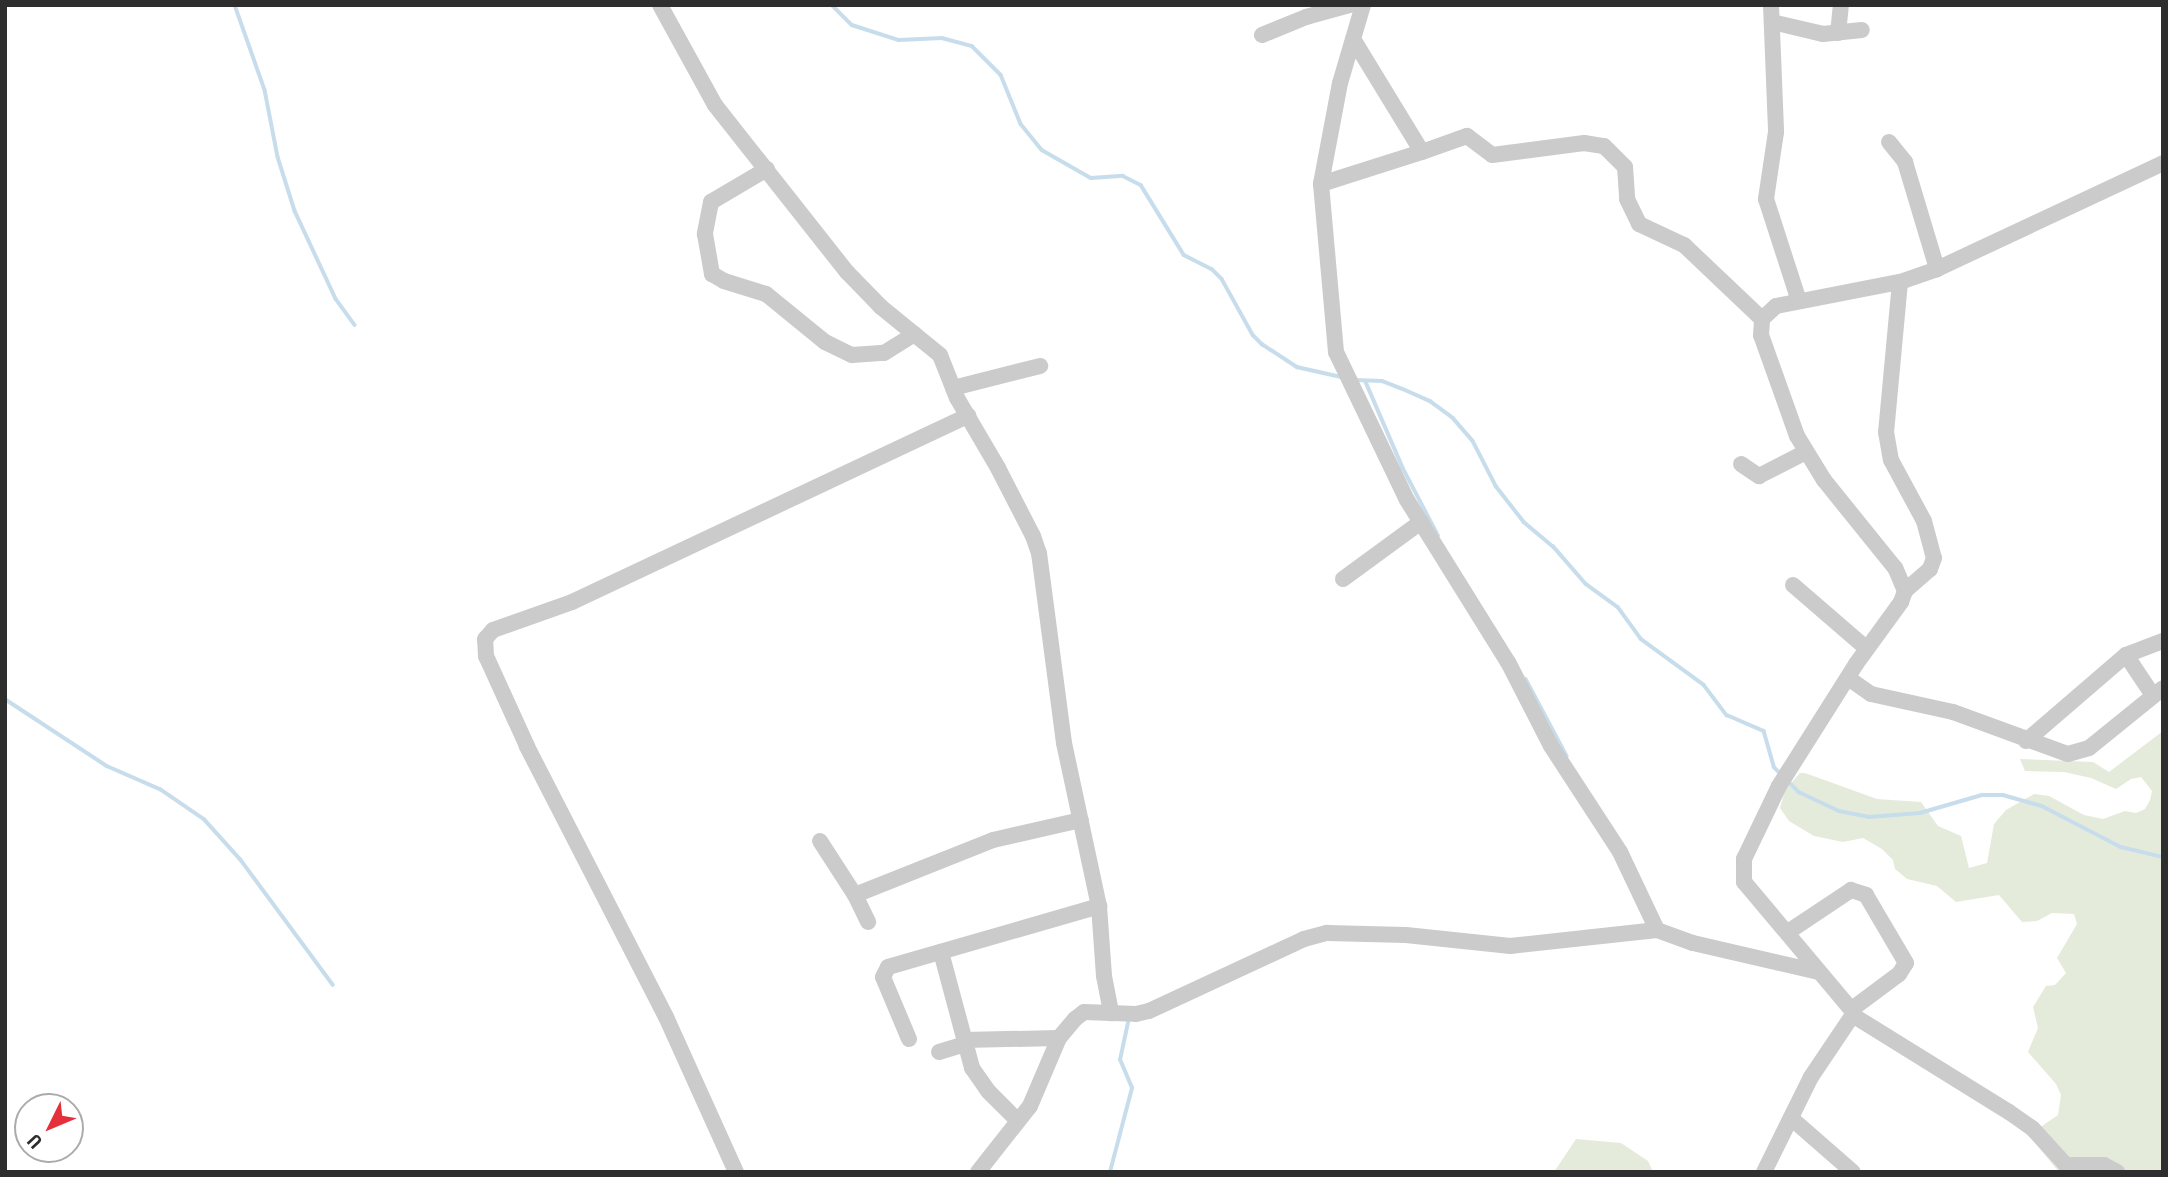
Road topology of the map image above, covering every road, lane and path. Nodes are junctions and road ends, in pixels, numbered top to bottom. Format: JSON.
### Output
{"nodes":[{"id":1,"x":660,"y":5,"type":"edge"},
{"id":2,"x":1350,"y":5,"type":"edge"},
{"id":3,"x":1363,"y":5,"type":"edge"},
{"id":4,"x":1841,"y":5,"type":"edge"},
{"id":5,"x":1771,"y":13,"type":"edge"},
{"id":6,"x":1862,"y":30,"type":"dead end"},
{"id":7,"x":1838,"y":33,"type":"junction"},
{"id":8,"x":1262,"y":35,"type":"dead end"},
{"id":9,"x":1353,"y":39,"type":"junction"},
{"id":10,"x":1889,"y":142,"type":"dead end"},
{"id":11,"x":1422,"y":152,"type":"junction"},
{"id":12,"x":2163,"y":163,"type":"edge"},
{"id":13,"x":767,"y":169,"type":"junction"},
{"id":14,"x":1321,"y":184,"type":"junction"},
{"id":15,"x":1937,"y":269,"type":"junction"},
{"id":16,"x":1900,"y":282,"type":"junction"},
{"id":17,"x":1799,"y":302,"type":"junction"},
{"id":18,"x":1762,"y":318,"type":"junction"},
{"id":19,"x":915,"y":334,"type":"junction"},
{"id":20,"x":1040,"y":366,"type":"dead end"},
{"id":21,"x":953,"y":388,"type":"junction"},
{"id":22,"x":968,"y":416,"type":"junction"},
{"id":23,"x":1806,"y":452,"type":"junction"},
{"id":24,"x":1741,"y":464,"type":"dead end"},
{"id":25,"x":1421,"y":522,"type":"junction"},
{"id":26,"x":1343,"y":579,"type":"dead end"},
{"id":27,"x":1793,"y":585,"type":"dead end"},
{"id":28,"x":1905,"y":591,"type":"junction"},
{"id":29,"x":2163,"y":642,"type":"edge"},
{"id":30,"x":1866,"y":648,"type":"junction"},
{"id":31,"x":2126,"y":655,"type":"junction"},
{"id":32,"x":1847,"y":678,"type":"junction"},
{"id":33,"x":2157,"y":691,"type":"edge"},
{"id":34,"x":2026,"y":741,"type":"junction"},
{"id":35,"x":1081,"y":820,"type":"junction"},
{"id":36,"x":820,"y":841,"type":"dead end"},
{"id":37,"x":855,"y":895,"type":"junction"},
{"id":38,"x":1099,"y":906,"type":"junction"},
{"id":39,"x":869,"y":922,"type":"dead end"},
{"id":40,"x":1657,"y":930,"type":"junction"},
{"id":41,"x":1788,"y":932,"type":"junction"},
{"id":42,"x":941,"y":952,"type":"junction"},
{"id":43,"x":1819,"y":972,"type":"junction"},
{"id":44,"x":1853,"y":1013,"type":"junction"},
{"id":45,"x":1125,"y":1014,"type":"junction"},
{"id":46,"x":1059,"y":1038,"type":"junction"},
{"id":47,"x":909,"y":1039,"type":"dead end"},
{"id":48,"x":965,"y":1042,"type":"junction"},
{"id":49,"x":939,"y":1052,"type":"dead end"},
{"id":50,"x":1791,"y":1118,"type":"junction"},
{"id":51,"x":1018,"y":1121,"type":"junction"},
{"id":52,"x":736,"y":1172,"type":"edge"},
{"id":53,"x":978,"y":1172,"type":"edge"},
{"id":54,"x":1765,"y":1172,"type":"edge"},
{"id":55,"x":1853,"y":1172,"type":"edge"},
{"id":56,"x":2118,"y":1172,"type":"edge"}],
"edges":[{"from":1,"to":13,"type":"street"},
{"from":2,"to":8,"type":"street"},
{"from":3,"to":9,"type":"street"},
{"from":4,"to":7,"type":"street"},
{"from":5,"to":7,"type":"street"},
{"from":5,"to":17,"type":"street"},
{"from":6,"to":7,"type":"street"},
{"from":9,"to":11,"type":"street"},
{"from":9,"to":14,"type":"street"},
{"from":10,"to":15,"type":"street"},
{"from":11,"to":14,"type":"street"},
{"from":11,"to":18,"type":"street"},
{"from":12,"to":15,"type":"street"},
{"from":13,"to":19,"type":"street"},
{"from":13,"to":19,"type":"street"},
{"from":14,"to":25,"type":"street"},
{"from":15,"to":16,"type":"street"},
{"from":16,"to":17,"type":"street"},
{"from":16,"to":28,"type":"street"},
{"from":17,"to":18,"type":"street"},
{"from":18,"to":23,"type":"street"},
{"from":19,"to":21,"type":"street"},
{"from":20,"to":21,"type":"street"},
{"from":21,"to":22,"type":"street"},
{"from":22,"to":35,"type":"street"},
{"from":22,"to":52,"type":"street"},
{"from":23,"to":24,"type":"street"},
{"from":23,"to":28,"type":"street"},
{"from":25,"to":26,"type":"street"},
{"from":25,"to":40,"type":"street"},
{"from":27,"to":30,"type":"street"},
{"from":28,"to":30,"type":"street"},
{"from":29,"to":31,"type":"street"},
{"from":30,"to":32,"type":"street"},
{"from":31,"to":33,"type":"street"},
{"from":31,"to":34,"type":"street"},
{"from":32,"to":34,"type":"street"},
{"from":32,"to":41,"type":"street"},
{"from":33,"to":34,"type":"street"},
{"from":35,"to":37,"type":"street"},
{"from":35,"to":38,"type":"street"},
{"from":36,"to":37,"type":"street"},
{"from":37,"to":39,"type":"street"},
{"from":38,"to":42,"type":"street"},
{"from":38,"to":45,"type":"street"},
{"from":40,"to":43,"type":"street"},
{"from":40,"to":45,"type":"street"},
{"from":41,"to":43,"type":"street"},
{"from":41,"to":44,"type":"street"},
{"from":42,"to":47,"type":"street"},
{"from":42,"to":48,"type":"street"},
{"from":43,"to":44,"type":"street"},
{"from":44,"to":50,"type":"street"},
{"from":44,"to":56,"type":"street"},
{"from":45,"to":46,"type":"street"},
{"from":46,"to":48,"type":"street"},
{"from":46,"to":51,"type":"street"},
{"from":48,"to":49,"type":"street"},
{"from":48,"to":51,"type":"street"},
{"from":50,"to":54,"type":"street"},
{"from":50,"to":55,"type":"street"},
{"from":51,"to":53,"type":"street"}]}
